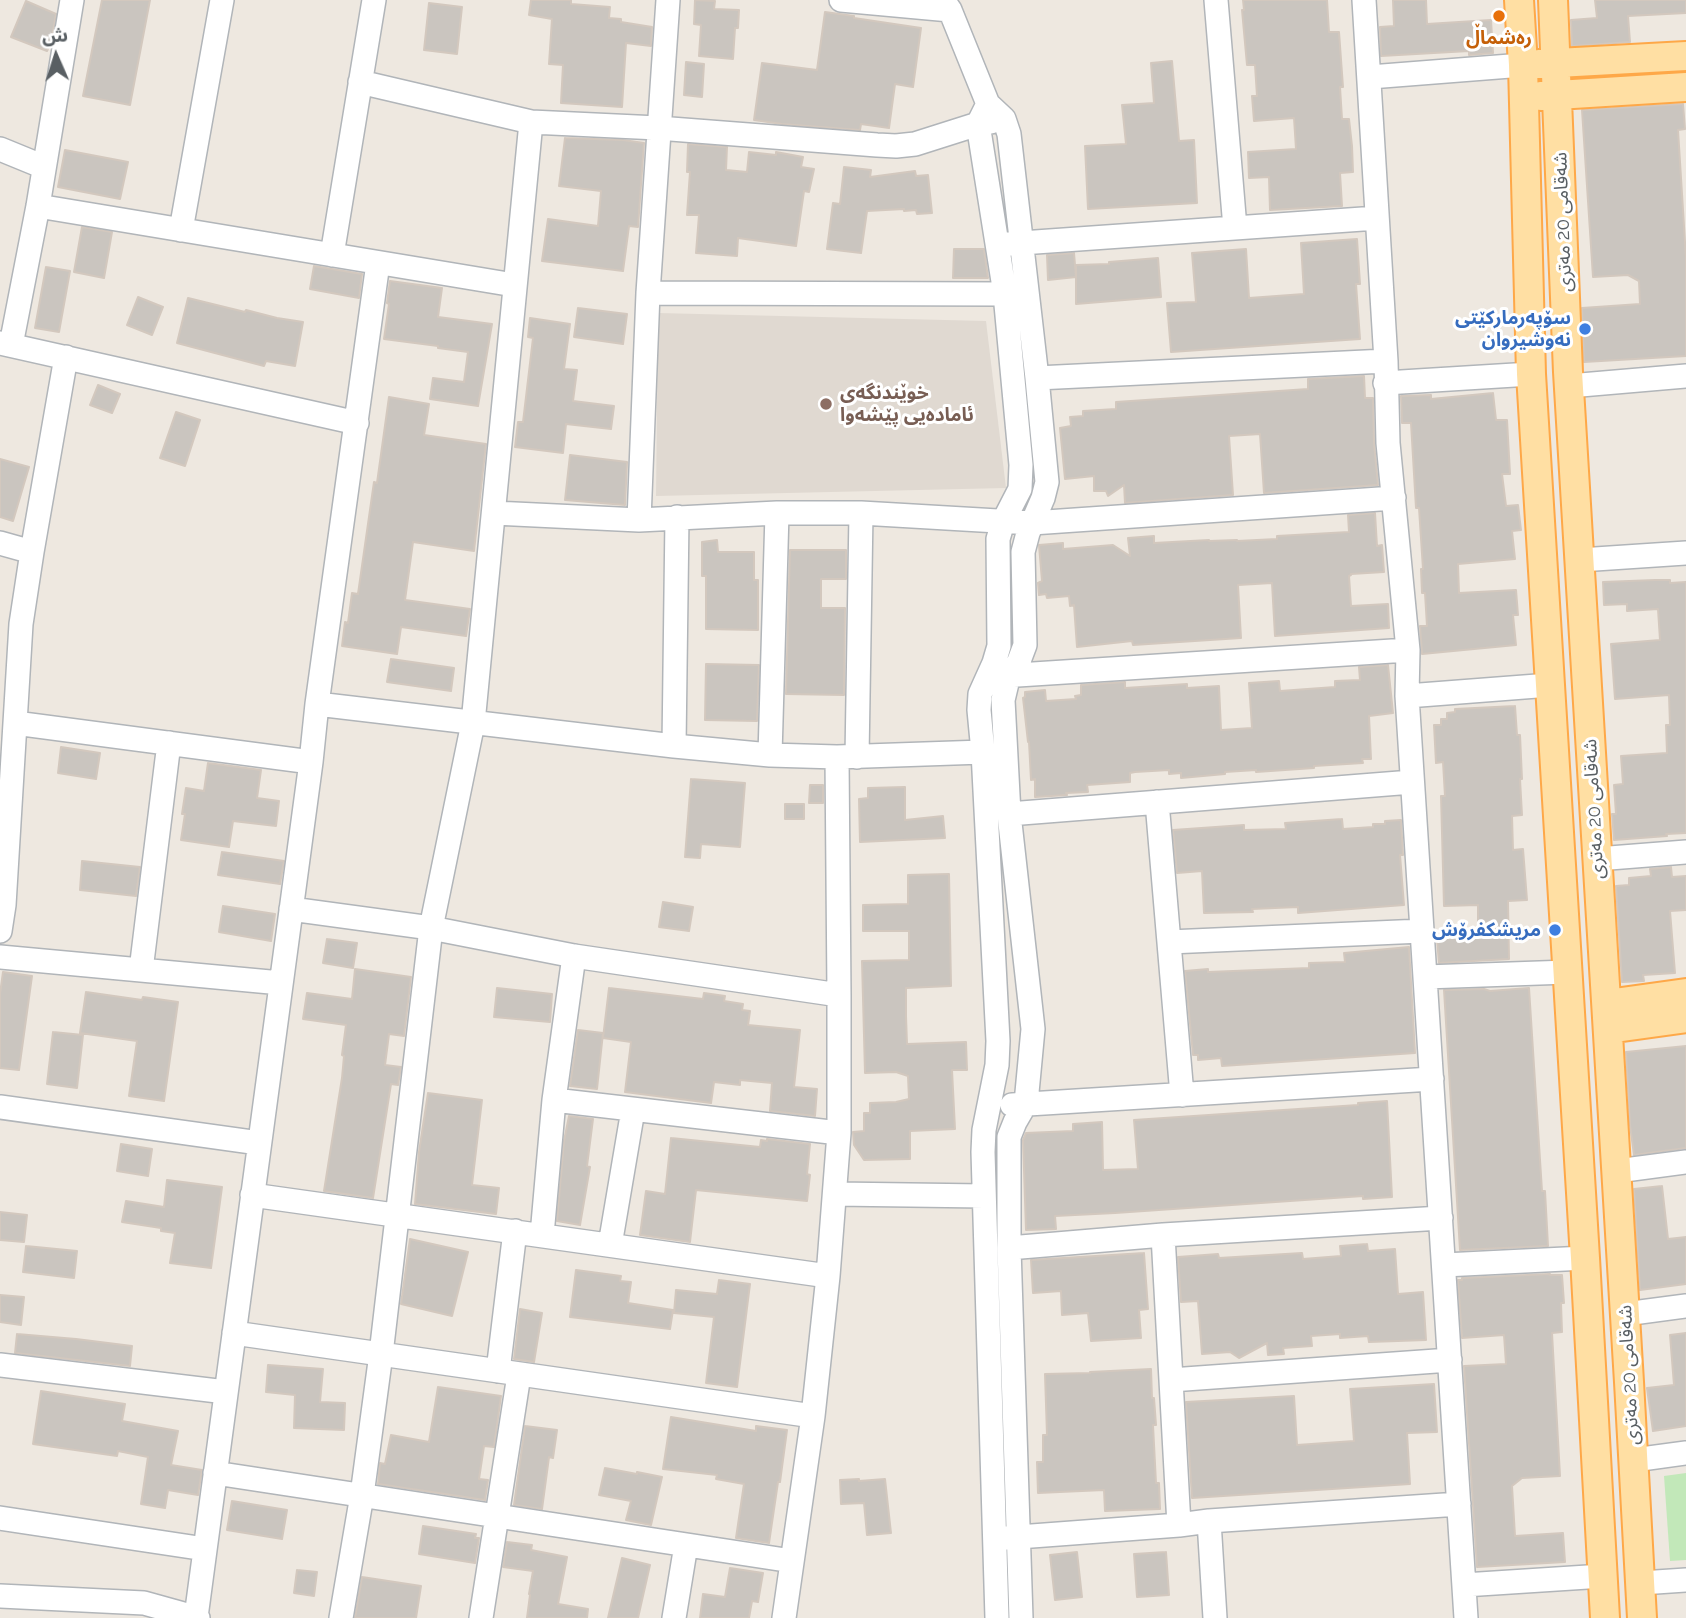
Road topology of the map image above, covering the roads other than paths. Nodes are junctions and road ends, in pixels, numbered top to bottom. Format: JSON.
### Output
{"nodes":[{"id":1,"x":72,"y":0,"type":"edge"},
{"id":2,"x":222,"y":0,"type":"edge"},
{"id":3,"x":374,"y":0,"type":"edge"},
{"id":4,"x":668,"y":0,"type":"edge"},
{"id":5,"x":841,"y":0,"type":"edge"},
{"id":6,"x":1216,"y":0,"type":"edge"},
{"id":7,"x":1364,"y":0,"type":"edge"},
{"id":8,"x":1519,"y":0,"type":"edge"},
{"id":9,"x":1553,"y":0,"type":"edge"},
{"id":10,"x":947,"y":5,"type":"edge"},
{"id":11,"x":1686,"y":56,"type":"edge"},
{"id":12,"x":1556,"y":63,"type":"junction"},
{"id":13,"x":1523,"y":65,"type":"junction"},
{"id":14,"x":1370,"y":77,"type":"junction"},
{"id":15,"x":360,"y":82,"type":"junction"},
{"id":16,"x":1686,"y":87,"type":"edge"},
{"id":17,"x":1558,"y":95,"type":"junction"},
{"id":18,"x":1524,"y":97,"type":"junction"},
{"id":19,"x":990,"y":116,"type":"junction"},
{"id":20,"x":531,"y":122,"type":"junction"},
{"id":21,"x":658,"y":128,"type":"junction"},
{"id":22,"x":0,"y":149,"type":"edge"},
{"id":23,"x":44,"y":167,"type":"junction"},
{"id":24,"x":38,"y":206,"type":"junction"},
{"id":25,"x":1377,"y":218,"type":"junction"},
{"id":26,"x":1236,"y":228,"type":"junction"},
{"id":27,"x":181,"y":230,"type":"junction"},
{"id":28,"x":1021,"y":243,"type":"junction"},
{"id":29,"x":997,"y":245,"type":"junction"},
{"id":30,"x":332,"y":255,"type":"junction"},
{"id":31,"x":378,"y":263,"type":"junction"},
{"id":32,"x":514,"y":285,"type":"junction"},
{"id":33,"x":648,"y":293,"type":"junction"},
{"id":34,"x":1005,"y":294,"type":"junction"},
{"id":35,"x":5,"y":344,"type":"edge"},
{"id":36,"x":66,"y":357,"type":"junction"},
{"id":37,"x":1386,"y":372,"type":"junction"},
{"id":38,"x":1531,"y":374,"type":"junction"},
{"id":39,"x":1686,"y":376,"type":"edge"},
{"id":40,"x":1037,"y":378,"type":"junction"},
{"id":41,"x":1569,"y":386,"type":"junction"},
{"id":42,"x":357,"y":423,"type":"junction"},
{"id":43,"x":1394,"y":498,"type":"junction"},
{"id":44,"x":494,"y":513,"type":"junction"},
{"id":45,"x":777,"y":513,"type":"junction"},
{"id":46,"x":861,"y":513,"type":"junction"},
{"id":47,"x":677,"y":517,"type":"junction"},
{"id":48,"x":639,"y":520,"type":"junction"},
{"id":49,"x":1003,"y":522,"type":"junction"},
{"id":50,"x":1032,"y":523,"type":"junction"},
{"id":51,"x":0,"y":543,"type":"edge"},
{"id":52,"x":32,"y":552,"type":"junction"},
{"id":53,"x":1686,"y":553,"type":"edge"},
{"id":54,"x":1580,"y":560,"type":"junction"},
{"id":55,"x":1408,"y":650,"type":"junction"},
{"id":56,"x":999,"y":676,"type":"junction"},
{"id":57,"x":1550,"y":685,"type":"junction"},
{"id":58,"x":1407,"y":696,"type":"junction"},
{"id":59,"x":317,"y":704,"type":"junction"},
{"id":60,"x":15,"y":723,"type":"junction"},
{"id":61,"x":473,"y":723,"type":"junction"},
{"id":62,"x":169,"y":743,"type":"junction"},
{"id":63,"x":674,"y":746,"type":"junction"},
{"id":64,"x":983,"y":752,"type":"junction"},
{"id":65,"x":770,"y":755,"type":"junction"},
{"id":66,"x":847,"y":757,"type":"junction"},
{"id":67,"x":311,"y":762,"type":"junction"},
{"id":68,"x":1412,"y":782,"type":"junction"},
{"id":69,"x":1157,"y":802,"type":"junction"},
{"id":70,"x":1594,"y":804,"type":"junction"},
{"id":71,"x":1558,"y":806,"type":"junction"},
{"id":72,"x":1009,"y":814,"type":"junction"},
{"id":73,"x":1686,"y":852,"type":"edge"},
{"id":74,"x":1597,"y":859,"type":"junction"},
{"id":75,"x":2,"y":905,"type":"edge"},
{"id":76,"x":291,"y":909,"type":"junction"},
{"id":77,"x":431,"y":928,"type":"junction"},
{"id":78,"x":0,"y":931,"type":"edge"},
{"id":79,"x":1422,"y":931,"type":"junction"},
{"id":80,"x":1169,"y":942,"type":"junction"},
{"id":81,"x":574,"y":956,"type":"junction"},
{"id":82,"x":0,"y":957,"type":"edge"},
{"id":83,"x":141,"y":970,"type":"junction"},
{"id":84,"x":1568,"y":972,"type":"junction"},
{"id":85,"x":1425,"y":977,"type":"junction"},
{"id":86,"x":281,"y":983,"type":"junction"},
{"id":87,"x":1686,"y":993,"type":"edge"},
{"id":88,"x":839,"y":995,"type":"junction"},
{"id":89,"x":1607,"y":1016,"type":"junction"},
{"id":90,"x":1686,"y":1018,"type":"edge"},
{"id":91,"x":1432,"y":1079,"type":"junction"},
{"id":92,"x":1182,"y":1095,"type":"junction"},
{"id":93,"x":554,"y":1100,"type":"junction"},
{"id":94,"x":1026,"y":1103,"type":"junction"},
{"id":95,"x":0,"y":1107,"type":"edge"},
{"id":96,"x":990,"y":1107,"type":"junction"},
{"id":97,"x":633,"y":1110,"type":"junction"},
{"id":98,"x":1613,"y":1113,"type":"junction"},
{"id":99,"x":1576,"y":1116,"type":"junction"},
{"id":100,"x":839,"y":1133,"type":"junction"},
{"id":101,"x":259,"y":1143,"type":"junction"},
{"id":102,"x":1686,"y":1162,"type":"edge"},
{"id":103,"x":1617,"y":1171,"type":"junction"},
{"id":104,"x":252,"y":1195,"type":"junction"},
{"id":105,"x":835,"y":1195,"type":"junction"},
{"id":106,"x":984,"y":1196,"type":"junction"},
{"id":107,"x":397,"y":1215,"type":"junction"},
{"id":108,"x":1441,"y":1218,"type":"junction"},
{"id":109,"x":515,"y":1231,"type":"junction"},
{"id":110,"x":542,"y":1235,"type":"junction"},
{"id":111,"x":1163,"y":1235,"type":"junction"},
{"id":112,"x":610,"y":1245,"type":"junction"},
{"id":113,"x":1009,"y":1248,"type":"junction"},
{"id":114,"x":1585,"y":1258,"type":"junction"},
{"id":115,"x":1444,"y":1265,"type":"junction"},
{"id":116,"x":828,"y":1276,"type":"junction"},
{"id":117,"x":1686,"y":1306,"type":"edge"},
{"id":118,"x":1625,"y":1314,"type":"junction"},
{"id":119,"x":234,"y":1332,"type":"junction"},
{"id":120,"x":381,"y":1354,"type":"junction"},
{"id":121,"x":1450,"y":1360,"type":"junction"},
{"id":122,"x":0,"y":1365,"type":"edge"},
{"id":123,"x":509,"y":1373,"type":"junction"},
{"id":124,"x":1171,"y":1380,"type":"junction"},
{"id":125,"x":226,"y":1392,"type":"junction"},
{"id":126,"x":813,"y":1416,"type":"junction"},
{"id":127,"x":1686,"y":1453,"type":"edge"},
{"id":128,"x":1633,"y":1460,"type":"junction"},
{"id":129,"x":215,"y":1473,"type":"junction"},
{"id":130,"x":362,"y":1495,"type":"junction"},
{"id":131,"x":1459,"y":1504,"type":"junction"},
{"id":132,"x":497,"y":1516,"type":"junction"},
{"id":133,"x":0,"y":1518,"type":"edge"},
{"id":134,"x":1209,"y":1521,"type":"junction"},
{"id":135,"x":1179,"y":1525,"type":"junction"},
{"id":136,"x":1018,"y":1537,"type":"junction"},
{"id":137,"x":995,"y":1539,"type":"junction"},
{"id":138,"x":686,"y":1545,"type":"junction"},
{"id":139,"x":205,"y":1549,"type":"junction"},
{"id":140,"x":792,"y":1561,"type":"junction"},
{"id":141,"x":1603,"y":1576,"type":"junction"},
{"id":142,"x":1686,"y":1580,"type":"edge"},
{"id":143,"x":1640,"y":1583,"type":"junction"},
{"id":144,"x":1464,"y":1584,"type":"junction"},
{"id":145,"x":0,"y":1596,"type":"edge"},
{"id":146,"x":197,"y":1618,"type":"edge"},
{"id":147,"x":341,"y":1618,"type":"edge"},
{"id":148,"x":481,"y":1618,"type":"edge"},
{"id":149,"x":674,"y":1618,"type":"edge"},
{"id":150,"x":784,"y":1618,"type":"edge"},
{"id":151,"x":997,"y":1618,"type":"edge"},
{"id":152,"x":1021,"y":1618,"type":"edge"},
{"id":153,"x":1214,"y":1618,"type":"edge"},
{"id":154,"x":1466,"y":1618,"type":"edge"},
{"id":155,"x":1605,"y":1618,"type":"edge"},
{"id":156,"x":1642,"y":1618,"type":"edge"}],
"edges":[{"from":1,"to":23,"type":"street"},
{"from":2,"to":27,"type":"street"},
{"from":3,"to":15,"type":"street"},
{"from":4,"to":21,"type":"street"},
{"from":5,"to":10,"type":"street"},
{"from":6,"to":26,"type":"street"},
{"from":7,"to":14,"type":"street"},
{"from":8,"to":13,"type":"main road","name":"شەقامی 20 مەتری"},
{"from":9,"to":12,"type":"main road","name":"شەقامی 20 مەتری"},
{"from":10,"to":19,"type":"street"},
{"from":11,"to":12,"type":"main road"},
{"from":12,"to":13,"type":"main road"},
{"from":12,"to":17,"type":"main road","name":"شەقامی 20 مەتری"},
{"from":13,"to":14,"type":"street"},
{"from":13,"to":18,"type":"main road","name":"شەقامی 20 مەتری"},
{"from":14,"to":25,"type":"street"},
{"from":15,"to":20,"type":"street"},
{"from":15,"to":30,"type":"street"},
{"from":16,"to":17,"type":"main road"},
{"from":17,"to":18,"type":"main road"},
{"from":17,"to":41,"type":"main road","name":"شەقامی 20 مەتری"},
{"from":18,"to":38,"type":"main road","name":"شەقامی 20 مەتری"},
{"from":19,"to":21,"type":"street"},
{"from":19,"to":28,"type":"street"},
{"from":19,"to":29,"type":"street"},
{"from":20,"to":21,"type":"street"},
{"from":20,"to":32,"type":"street"},
{"from":21,"to":33,"type":"street"},
{"from":22,"to":23,"type":"street"},
{"from":23,"to":24,"type":"street"},
{"from":24,"to":27,"type":"street"},
{"from":24,"to":35,"type":"street"},
{"from":25,"to":26,"type":"street"},
{"from":25,"to":37,"type":"street"},
{"from":26,"to":28,"type":"street"},
{"from":27,"to":30,"type":"street"},
{"from":28,"to":29,"type":"street"},
{"from":28,"to":40,"type":"street"},
{"from":29,"to":34,"type":"street"},
{"from":30,"to":31,"type":"street"},
{"from":31,"to":32,"type":"street"},
{"from":31,"to":42,"type":"street"},
{"from":32,"to":44,"type":"street"},
{"from":33,"to":34,"type":"street"},
{"from":33,"to":48,"type":"street"},
{"from":34,"to":49,"type":"street"},
{"from":35,"to":36,"type":"street"},
{"from":36,"to":42,"type":"street"},
{"from":36,"to":52,"type":"street"},
{"from":37,"to":38,"type":"street"},
{"from":37,"to":40,"type":"street"},
{"from":37,"to":43,"type":"street"},
{"from":38,"to":57,"type":"main road","name":"شەقامی 20 مەتری"},
{"from":39,"to":41,"type":"street"},
{"from":40,"to":50,"type":"street"},
{"from":41,"to":54,"type":"main road","name":"شەقامی 20 مەتری"},
{"from":42,"to":59,"type":"street"},
{"from":43,"to":50,"type":"street"},
{"from":43,"to":55,"type":"street"},
{"from":44,"to":48,"type":"street"},
{"from":44,"to":61,"type":"street"},
{"from":45,"to":46,"type":"street"},
{"from":45,"to":47,"type":"street"},
{"from":45,"to":65,"type":"street"},
{"from":46,"to":49,"type":"street"},
{"from":46,"to":66,"type":"street"},
{"from":47,"to":48,"type":"street"},
{"from":47,"to":63,"type":"street"},
{"from":49,"to":50,"type":"street"},
{"from":49,"to":56,"type":"street"},
{"from":50,"to":56,"type":"street"},
{"from":51,"to":52,"type":"street"},
{"from":52,"to":60,"type":"street"},
{"from":53,"to":54,"type":"street"},
{"from":54,"to":70,"type":"main road","name":"شەقامی 20 مەتری"},
{"from":55,"to":56,"type":"street"},
{"from":55,"to":58,"type":"street"},
{"from":56,"to":64,"type":"street"},
{"from":56,"to":72,"type":"street"},
{"from":57,"to":58,"type":"street"},
{"from":57,"to":71,"type":"main road","name":"شەقامی 20 مەتری"},
{"from":58,"to":68,"type":"street"},
{"from":59,"to":61,"type":"street"},
{"from":59,"to":67,"type":"street"},
{"from":60,"to":62,"type":"street"},
{"from":60,"to":75,"type":"street"},
{"from":61,"to":63,"type":"street"},
{"from":61,"to":77,"type":"street"},
{"from":62,"to":67,"type":"street"},
{"from":62,"to":83,"type":"street"},
{"from":63,"to":65,"type":"street"},
{"from":64,"to":66,"type":"street"},
{"from":64,"to":96,"type":"street"},
{"from":65,"to":66,"type":"street"},
{"from":66,"to":88,"type":"street"},
{"from":67,"to":76,"type":"street"},
{"from":68,"to":69,"type":"street"},
{"from":68,"to":79,"type":"street"},
{"from":69,"to":72,"type":"street"},
{"from":69,"to":80,"type":"street"},
{"from":70,"to":71,"type":"main road"},
{"from":70,"to":74,"type":"main road","name":"شەقامی 20 مەتری"},
{"from":71,"to":84,"type":"main road","name":"شەقامی 20 مەتری"},
{"from":72,"to":94,"type":"street"},
{"from":73,"to":74,"type":"street"},
{"from":74,"to":89,"type":"main road","name":"شەقامی 20 مەتری"},
{"from":75,"to":78,"type":"street"},
{"from":76,"to":77,"type":"street"},
{"from":76,"to":86,"type":"street"},
{"from":77,"to":81,"type":"street"},
{"from":77,"to":107,"type":"street"},
{"from":79,"to":80,"type":"street"},
{"from":79,"to":85,"type":"street"},
{"from":80,"to":92,"type":"street"},
{"from":81,"to":88,"type":"street"},
{"from":81,"to":93,"type":"street"},
{"from":82,"to":83,"type":"street"},
{"from":83,"to":86,"type":"street"},
{"from":84,"to":85,"type":"street"},
{"from":84,"to":99,"type":"main road","name":"شەقامی 20 مەتری"},
{"from":85,"to":91,"type":"street"},
{"from":86,"to":101,"type":"street"},
{"from":87,"to":89,"type":"main road"},
{"from":88,"to":100,"type":"street"},
{"from":89,"to":90,"type":"main road"},
{"from":89,"to":98,"type":"main road","name":"شەقامی 20 مەتری"},
{"from":91,"to":92,"type":"street"},
{"from":91,"to":108,"type":"street"},
{"from":92,"to":94,"type":"street"},
{"from":93,"to":97,"type":"street"},
{"from":93,"to":110,"type":"street"},
{"from":94,"to":96,"type":"street"},
{"from":94,"to":113,"type":"street"},
{"from":95,"to":101,"type":"street"},
{"from":96,"to":106,"type":"street"},
{"from":97,"to":100,"type":"street"},
{"from":97,"to":112,"type":"street"},
{"from":98,"to":99,"type":"main road"},
{"from":98,"to":103,"type":"main road","name":"شەقامی 20 مەتری"},
{"from":99,"to":114,"type":"main road","name":"شەقامی 20 مەتری"},
{"from":100,"to":105,"type":"street"},
{"from":101,"to":104,"type":"street"},
{"from":102,"to":103,"type":"street"},
{"from":103,"to":118,"type":"main road","name":"شەقامی 20 مەتری"},
{"from":104,"to":107,"type":"street"},
{"from":104,"to":119,"type":"street"},
{"from":105,"to":106,"type":"street"},
{"from":105,"to":116,"type":"street"},
{"from":106,"to":137,"type":"street"},
{"from":107,"to":109,"type":"street"},
{"from":107,"to":120,"type":"street"},
{"from":108,"to":111,"type":"street"},
{"from":108,"to":115,"type":"street"},
{"from":109,"to":110,"type":"street"},
{"from":109,"to":123,"type":"street"},
{"from":110,"to":112,"type":"street"},
{"from":111,"to":113,"type":"street"},
{"from":111,"to":124,"type":"street"},
{"from":112,"to":116,"type":"street"},
{"from":113,"to":136,"type":"street"},
{"from":114,"to":115,"type":"street"},
{"from":114,"to":141,"type":"main road","name":"شەقامی 20 مەتری"},
{"from":115,"to":121,"type":"street"},
{"from":116,"to":126,"type":"street"},
{"from":117,"to":118,"type":"street"},
{"from":118,"to":128,"type":"main road","name":"شەقامی 20 مەتری"},
{"from":119,"to":120,"type":"street"},
{"from":119,"to":125,"type":"street"},
{"from":120,"to":123,"type":"street"},
{"from":120,"to":130,"type":"street"},
{"from":121,"to":124,"type":"street"},
{"from":121,"to":131,"type":"street"},
{"from":122,"to":125,"type":"street"},
{"from":123,"to":126,"type":"street"},
{"from":123,"to":132,"type":"street"},
{"from":124,"to":135,"type":"street"},
{"from":125,"to":129,"type":"street"},
{"from":126,"to":140,"type":"street"},
{"from":127,"to":128,"type":"street"},
{"from":128,"to":143,"type":"main road","name":"شەقامی 20 مەتری"},
{"from":129,"to":130,"type":"street"},
{"from":129,"to":139,"type":"street"},
{"from":130,"to":132,"type":"street"},
{"from":130,"to":147,"type":"street"},
{"from":131,"to":134,"type":"street"},
{"from":131,"to":144,"type":"street"},
{"from":132,"to":138,"type":"street"},
{"from":132,"to":148,"type":"street"},
{"from":133,"to":139,"type":"street"},
{"from":134,"to":135,"type":"street"},
{"from":134,"to":153,"type":"street"},
{"from":135,"to":136,"type":"street"},
{"from":136,"to":137,"type":"street"},
{"from":136,"to":152,"type":"street"},
{"from":137,"to":151,"type":"street"},
{"from":138,"to":140,"type":"street"},
{"from":138,"to":149,"type":"street"},
{"from":139,"to":146,"type":"street"},
{"from":140,"to":150,"type":"street"},
{"from":141,"to":144,"type":"street"},
{"from":141,"to":155,"type":"main road","name":"شەقامی 20 مەتری"},
{"from":142,"to":143,"type":"street"},
{"from":143,"to":156,"type":"main road","name":"شەقامی 20 مەتری"},
{"from":144,"to":154,"type":"street"},
{"from":145,"to":146,"type":"street"}]}
